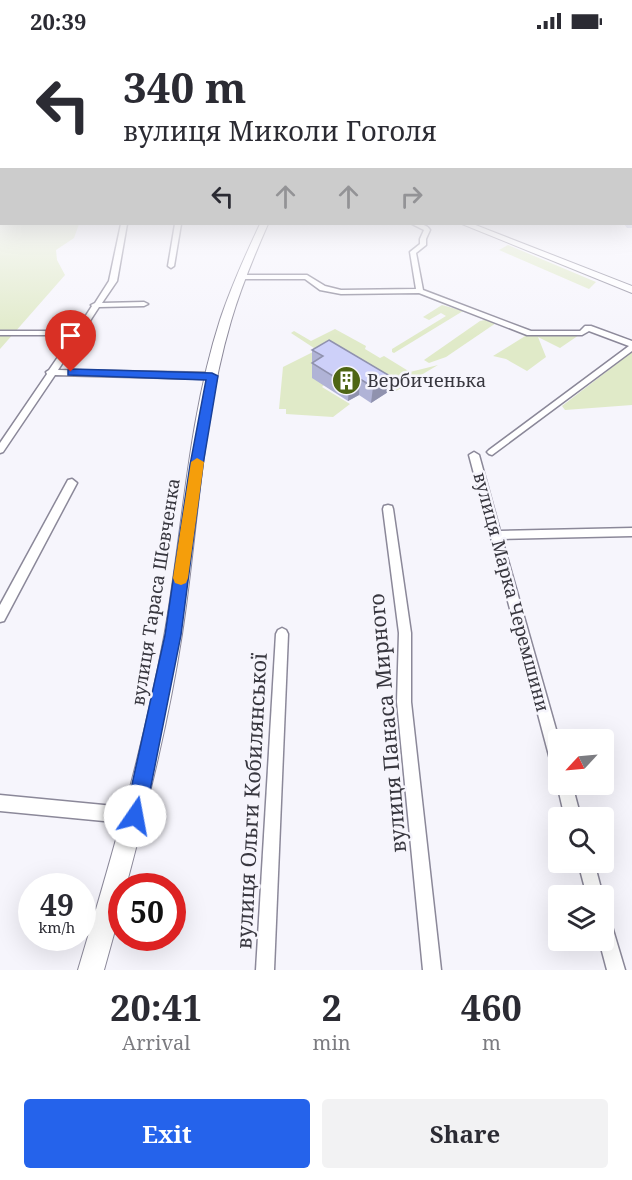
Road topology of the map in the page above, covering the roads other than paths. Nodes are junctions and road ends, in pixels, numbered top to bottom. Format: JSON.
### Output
{"nodes":[{"id":1,"x":119,"y":250,"type":"edge"},
{"id":2,"x":174,"y":250,"type":"edge"},
{"id":3,"x":250,"y":250,"type":"edge"},
{"id":4,"x":415,"y":250,"type":"edge"},
{"id":5,"x":532,"y":250,"type":"edge"},
{"id":6,"x":171,"y":266,"type":"dead end"},
{"id":7,"x":240,"y":277,"type":"junction"},
{"id":8,"x":632,"y":290,"type":"edge"},
{"id":9,"x":420,"y":291,"type":"junction"},
{"id":10,"x":144,"y":304,"type":"dead end"},
{"id":11,"x":95,"y":305,"type":"junction"},
{"id":12,"x":0,"y":333,"type":"edge"},
{"id":13,"x":76,"y":333,"type":"junction"},
{"id":14,"x":632,"y":346,"type":"edge"},
{"id":15,"x":50,"y":372,"type":"junction"},
{"id":16,"x":212,"y":376,"type":"junction"},
{"id":17,"x":0,"y":450,"type":"edge"},
{"id":18,"x":492,"y":452,"type":"dead end"},
{"id":19,"x":474,"y":455,"type":"dead end"},
{"id":20,"x":72,"y":483,"type":"dead end"},
{"id":21,"x":388,"y":509,"type":"dead end"},
{"id":22,"x":632,"y":532,"type":"edge"},
{"id":23,"x":495,"y":535,"type":"junction"},
{"id":24,"x":0,"y":617,"type":"edge"},
{"id":25,"x":282,"y":634,"type":"dead end"},
{"id":26,"x":549,"y":729,"type":"edge"},
{"id":27,"x":0,"y":803,"type":"edge"},
{"id":28,"x":135,"y":816,"type":"junction"},
{"id":29,"x":611,"y":951,"type":"edge"},
{"id":30,"x":91,"y":970,"type":"edge"},
{"id":31,"x":265,"y":970,"type":"edge"},
{"id":32,"x":432,"y":970,"type":"edge"},
{"id":33,"x":616,"y":970,"type":"edge"}],
"edges":[{"from":1,"to":11,"type":"street"},
{"from":2,"to":6,"type":"street"},
{"from":3,"to":7,"type":"main road","name":"вулиця Тараса Шевченка"},
{"from":4,"to":9,"type":"street"},
{"from":5,"to":8,"type":"main road"},
{"from":7,"to":9,"type":"street"},
{"from":7,"to":16,"type":"main road","name":"вулиця Тараса Шевченка"},
{"from":9,"to":14,"type":"street"},
{"from":10,"to":11,"type":"street"},
{"from":11,"to":13,"type":"street"},
{"from":12,"to":13,"type":"street"},
{"from":13,"to":15,"type":"street"},
{"from":14,"to":18,"type":"street"},
{"from":15,"to":16,"type":"street"},
{"from":15,"to":17,"type":"street"},
{"from":16,"to":28,"type":"main road","name":"вулиця Тараса Шевченка"},
{"from":19,"to":23,"type":"street","name":"вулиця Марка Черемшини"},
{"from":20,"to":24,"type":"street"},
{"from":21,"to":32,"type":"street","name":"вулиця Панаса Мирного"},
{"from":22,"to":23,"type":"street"},
{"from":23,"to":26,"type":"street","name":"вулиця Марка Черемшини"},
{"from":25,"to":31,"type":"street","name":"вулиця Ольги Кобилянської"},
{"from":27,"to":28,"type":"street"},
{"from":28,"to":30,"type":"main road","name":"вулиця Тараса Шевченка"},
{"from":29,"to":33,"type":"street"}]}
